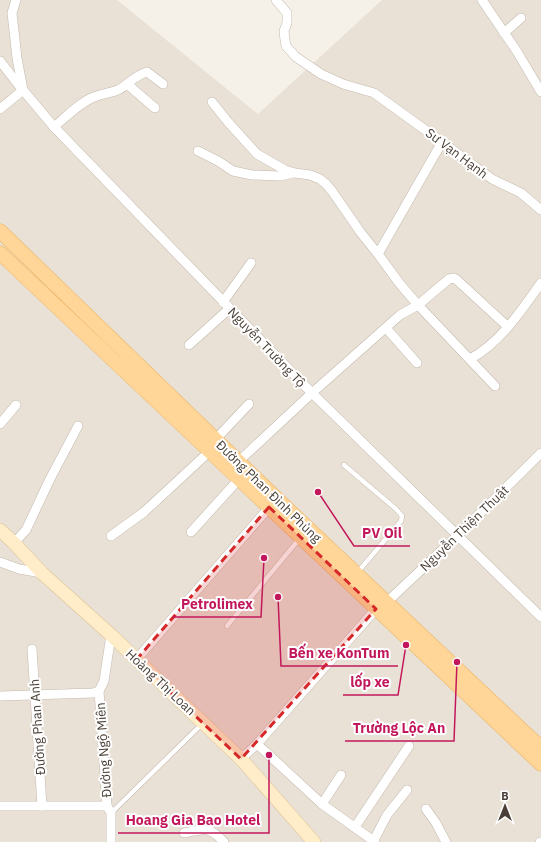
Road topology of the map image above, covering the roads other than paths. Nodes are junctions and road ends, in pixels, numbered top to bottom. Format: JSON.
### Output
{"nodes":[{"id":1,"x":16,"y":0,"type":"edge"},
{"id":2,"x":276,"y":0,"type":"edge"},
{"id":3,"x":482,"y":0,"type":"edge"},
{"id":4,"x":521,"y":18,"type":"dead end"},
{"id":5,"x":504,"y":32,"type":"junction"},
{"id":6,"x":0,"y":61,"type":"edge"},
{"id":7,"x":127,"y":84,"type":"junction"},
{"id":8,"x":163,"y":84,"type":"dead end"},
{"id":9,"x":23,"y":90,"type":"junction"},
{"id":10,"x":541,"y":92,"type":"edge"},
{"id":11,"x":212,"y":102,"type":"dead end"},
{"id":12,"x":155,"y":108,"type":"dead end"},
{"id":13,"x":0,"y":109,"type":"edge"},
{"id":14,"x":54,"y":127,"type":"junction"},
{"id":15,"x":442,"y":142,"type":"junction"},
{"id":16,"x":198,"y":151,"type":"dead end"},
{"id":17,"x":295,"y":173,"type":"junction"},
{"id":18,"x":541,"y":210,"type":"edge"},
{"id":19,"x":0,"y":231,"type":"edge"},
{"id":20,"x":0,"y":252,"type":"edge"},
{"id":21,"x":378,"y":254,"type":"junction"},
{"id":22,"x":251,"y":264,"type":"dead end"},
{"id":23,"x":541,"y":284,"type":"edge"},
{"id":24,"x":226,"y":305,"type":"junction"},
{"id":25,"x":418,"y":305,"type":"junction"},
{"id":26,"x":508,"y":327,"type":"junction"},
{"id":27,"x":386,"y":328,"type":"junction"},
{"id":28,"x":189,"y":345,"type":"dead end"},
{"id":29,"x":470,"y":359,"type":"junction"},
{"id":30,"x":416,"y":363,"type":"dead end"},
{"id":31,"x":495,"y":386,"type":"dead end"},
{"id":32,"x":312,"y":394,"type":"junction"},
{"id":33,"x":249,"y":404,"type":"dead end"},
{"id":34,"x":16,"y":405,"type":"dead end"},
{"id":35,"x":0,"y":424,"type":"edge"},
{"id":36,"x":78,"y":426,"type":"dead end"},
{"id":37,"x":213,"y":446,"type":"junction"},
{"id":38,"x":540,"y":457,"type":"edge"},
{"id":39,"x":238,"y":462,"type":"junction"},
{"id":40,"x":344,"y":464,"type":"dead end"},
{"id":41,"x":239,"y":479,"type":"junction"},
{"id":42,"x":273,"y":503,"type":"junction"},
{"id":43,"x":0,"y":530,"type":"edge"},
{"id":44,"x":190,"y":532,"type":"dead end"},
{"id":45,"x":305,"y":533,"type":"junction"},
{"id":46,"x":458,"y":535,"type":"junction"},
{"id":47,"x":112,"y":536,"type":"dead end"},
{"id":48,"x":14,"y":543,"type":"junction"},
{"id":49,"x":0,"y":562,"type":"edge"},
{"id":50,"x":42,"y":573,"type":"junction"},
{"id":51,"x":356,"y":574,"type":"junction"},
{"id":52,"x":381,"y":606,"type":"junction"},
{"id":53,"x":541,"y":617,"type":"edge"},
{"id":54,"x":227,"y":626,"type":"dead end"},
{"id":55,"x":111,"y":635,"type":"junction"},
{"id":56,"x":32,"y":649,"type":"dead end"},
{"id":57,"x":136,"y":660,"type":"junction"},
{"id":58,"x":99,"y":691,"type":"junction"},
{"id":59,"x":36,"y":695,"type":"junction"},
{"id":60,"x":0,"y":696,"type":"edge"},
{"id":61,"x":204,"y":723,"type":"junction"},
{"id":62,"x":257,"y":744,"type":"junction"},
{"id":63,"x":409,"y":746,"type":"dead end"},
{"id":64,"x":541,"y":748,"type":"edge"},
{"id":65,"x":241,"y":759,"type":"junction"},
{"id":66,"x":541,"y":764,"type":"edge"},
{"id":67,"x":341,"y":775,"type":"dead end"},
{"id":68,"x":407,"y":790,"type":"dead end"},
{"id":69,"x":322,"y":804,"type":"junction"},
{"id":70,"x":0,"y":806,"type":"edge"},
{"id":71,"x":42,"y":806,"type":"junction"},
{"id":72,"x":109,"y":809,"type":"junction"},
{"id":73,"x":426,"y":809,"type":"dead end"},
{"id":74,"x":355,"y":827,"type":"junction"},
{"id":75,"x":184,"y":833,"type":"dead end"},
{"id":76,"x":374,"y":841,"type":"edge"},
{"id":77,"x":111,"y":842,"type":"edge"},
{"id":78,"x":224,"y":842,"type":"edge"},
{"id":79,"x":314,"y":842,"type":"edge"},
{"id":80,"x":446,"y":842,"type":"edge"}],
"edges":[{"from":1,"to":9,"type":"street"},
{"from":2,"to":15,"type":"street","name":"Sư Vạn Hạnh"},
{"from":3,"to":5,"type":"street"},
{"from":4,"to":5,"type":"street"},
{"from":5,"to":10,"type":"street"},
{"from":6,"to":9,"type":"street","name":"Nguyễn Trường Tộ"},
{"from":7,"to":8,"type":"street"},
{"from":7,"to":12,"type":"street"},
{"from":7,"to":14,"type":"street"},
{"from":9,"to":13,"type":"street"},
{"from":9,"to":14,"type":"street","name":"Nguyễn Trường Tộ"},
{"from":11,"to":17,"type":"street"},
{"from":14,"to":24,"type":"street","name":"Nguyễn Trường Tộ"},
{"from":15,"to":18,"type":"street","name":"Sư Vạn Hạnh"},
{"from":15,"to":21,"type":"street"},
{"from":16,"to":17,"type":"street"},
{"from":17,"to":21,"type":"street"},
{"from":19,"to":37,"type":"main road","name":"Đường Phan Đình Phùng"},
{"from":20,"to":37,"type":"main road","name":"Đường Phan Đình Phùng"},
{"from":21,"to":25,"type":"street"},
{"from":22,"to":24,"type":"street"},
{"from":23,"to":26,"type":"street"},
{"from":24,"to":28,"type":"street"},
{"from":24,"to":32,"type":"street","name":"Nguyễn Trường Tộ"},
{"from":25,"to":26,"type":"street"},
{"from":25,"to":27,"type":"street"},
{"from":25,"to":29,"type":"street"},
{"from":26,"to":29,"type":"street"},
{"from":27,"to":30,"type":"street"},
{"from":27,"to":32,"type":"street"},
{"from":29,"to":31,"type":"street"},
{"from":32,"to":39,"type":"street"},
{"from":32,"to":46,"type":"street","name":"Nguyễn Trường Tộ"},
{"from":33,"to":37,"type":"street"},
{"from":34,"to":35,"type":"street"},
{"from":36,"to":48,"type":"street"},
{"from":37,"to":39,"type":"main road","name":"Đường Phan Đình Phùng"},
{"from":37,"to":41,"type":"main road","name":"Đường Phan Đình Phùng"},
{"from":37,"to":47,"type":"street"},
{"from":38,"to":46,"type":"street","name":"Nguyễn Thiện Thuật"},
{"from":39,"to":42,"type":"main road","name":"Đường Phan Đình Phùng"},
{"from":40,"to":51,"type":"lane"},
{"from":41,"to":42,"type":"main road","name":"Đường Phan Đình Phùng"},
{"from":41,"to":44,"type":"street"},
{"from":42,"to":45,"type":"main road","name":"Đường Phan Đình Phùng"},
{"from":42,"to":57,"type":"street"},
{"from":43,"to":48,"type":"street","name":"Hoàng Thị Loan"},
{"from":45,"to":51,"type":"main road","name":"Đường Phan Đình Phùng"},
{"from":45,"to":52,"type":"main road","name":"Đường Phan Đình Phùng"},
{"from":45,"to":54,"type":"lane"},
{"from":46,"to":52,"type":"street","name":"Nguyễn Thiện Thuật"},
{"from":46,"to":53,"type":"street","name":"Nguyễn Trường Tộ"},
{"from":48,"to":50,"type":"street","name":"Hoàng Thị Loan"},
{"from":49,"to":50,"type":"street"},
{"from":50,"to":55,"type":"street","name":"Hoàng Thị Loan"},
{"from":51,"to":52,"type":"main road","name":"Đường Phan Đình Phùng"},
{"from":52,"to":62,"type":"street","name":"Nguyễn Thiện Thuật"},
{"from":52,"to":64,"type":"main road","name":"Đường Phan Đình Phùng"},
{"from":52,"to":66,"type":"main road","name":"Đường Phan Đình Phùng"},
{"from":55,"to":57,"type":"street","name":"Hoàng Thị Loan"},
{"from":55,"to":58,"type":"street","name":"Đường Ngộ Miên"},
{"from":56,"to":59,"type":"street","name":"Đường Phan Anh"},
{"from":57,"to":61,"type":"street","name":"Hoàng Thị Loan"},
{"from":58,"to":59,"type":"street"},
{"from":58,"to":72,"type":"street","name":"Đường Ngộ Miên"},
{"from":59,"to":60,"type":"street"},
{"from":59,"to":71,"type":"street","name":"Đường Phan Anh"},
{"from":61,"to":65,"type":"street","name":"Hoàng Thị Loan"},
{"from":61,"to":72,"type":"lane"},
{"from":62,"to":65,"type":"street","name":"Nguyễn Thiện Thuật"},
{"from":62,"to":69,"type":"street"},
{"from":63,"to":74,"type":"street"},
{"from":65,"to":79,"type":"street","name":"Hoàng Thị Loan"},
{"from":67,"to":69,"type":"street"},
{"from":68,"to":76,"type":"street"},
{"from":69,"to":74,"type":"street"},
{"from":70,"to":71,"type":"street"},
{"from":71,"to":72,"type":"street"},
{"from":72,"to":77,"type":"street","name":"Đường Ngộ Miên"},
{"from":73,"to":80,"type":"street"},
{"from":74,"to":76,"type":"street"},
{"from":75,"to":78,"type":"street"}]}
